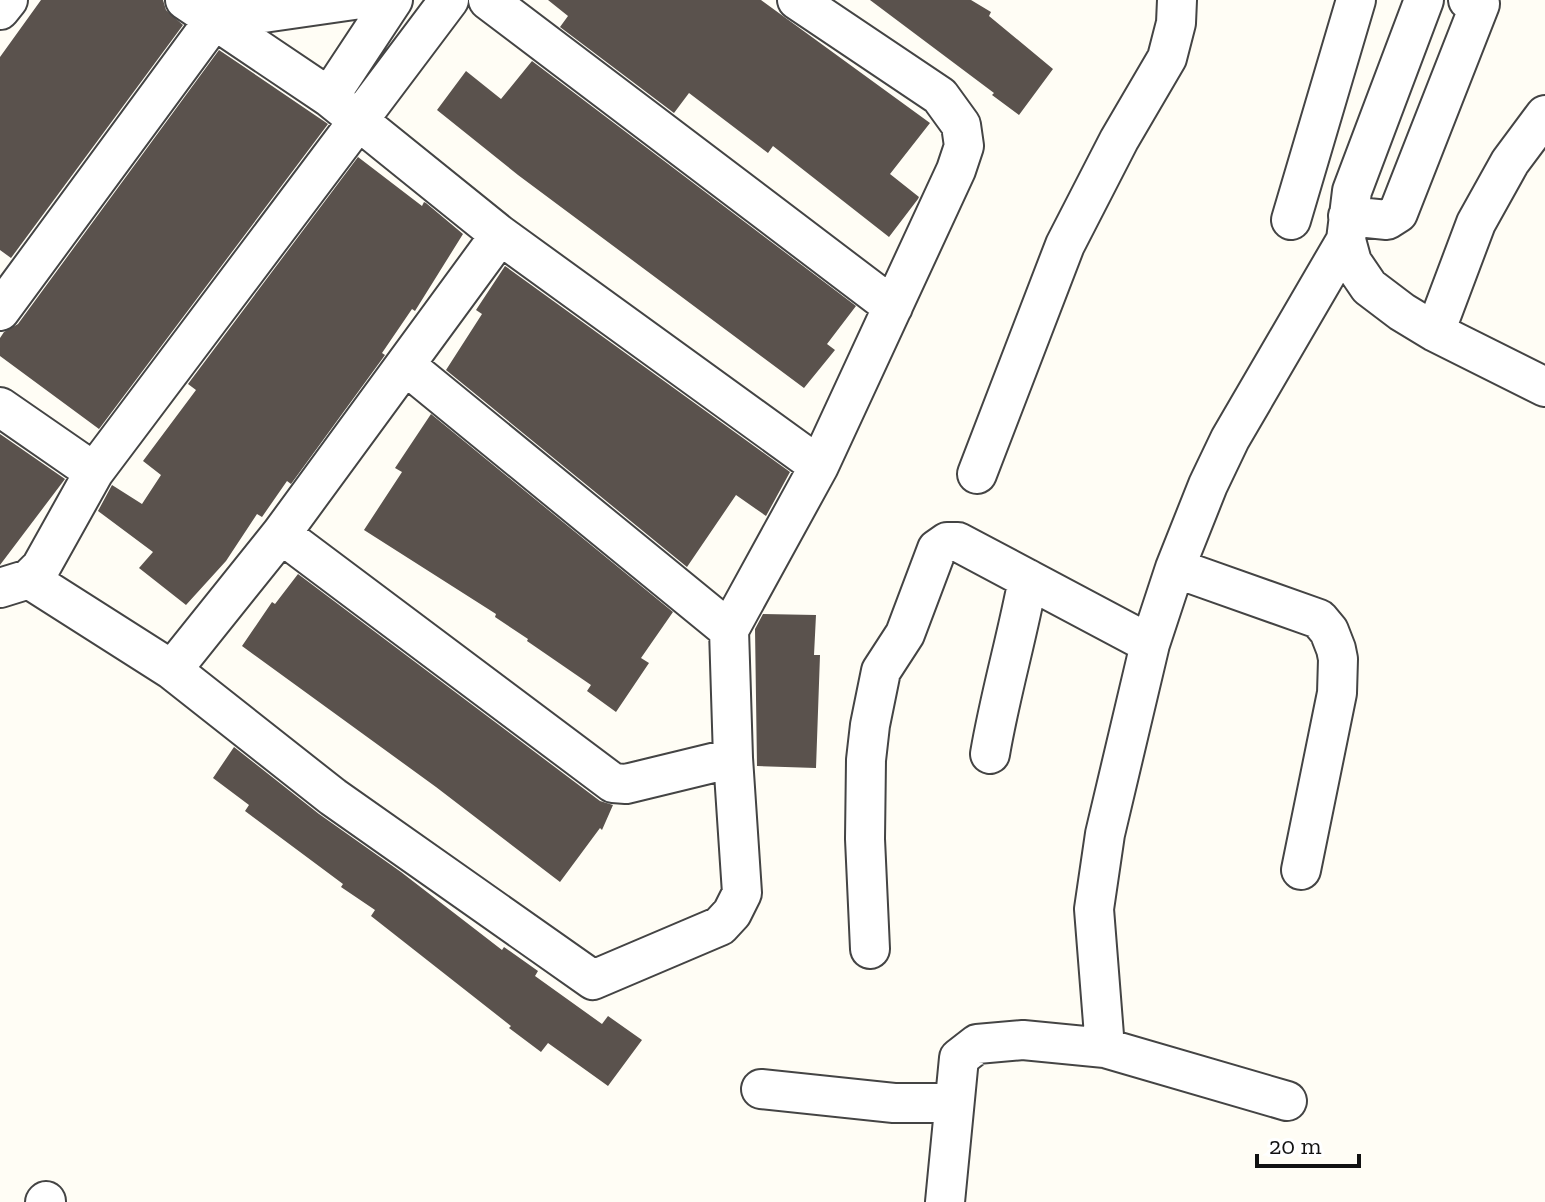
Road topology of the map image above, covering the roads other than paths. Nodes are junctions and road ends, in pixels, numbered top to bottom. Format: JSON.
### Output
{"nodes":[{"id":1,"x":8,"y":0,"type":"edge"},
{"id":2,"x":393,"y":0,"type":"edge"},
{"id":3,"x":449,"y":0,"type":"edge"},
{"id":4,"x":488,"y":0,"type":"edge"},
{"id":5,"x":797,"y":0,"type":"edge"},
{"id":6,"x":1177,"y":0,"type":"edge"},
{"id":7,"x":1356,"y":0,"type":"edge"},
{"id":8,"x":1424,"y":0,"type":"edge"},
{"id":9,"x":348,"y":1,"type":"edge"},
{"id":10,"x":1477,"y":1,"type":"edge"},
{"id":11,"x":0,"y":10,"type":"edge"},
{"id":12,"x":200,"y":10,"type":"edge"},
{"id":13,"x":355,"y":58,"type":"junction"},
{"id":14,"x":329,"y":97,"type":"junction"},
{"id":15,"x":366,"y":110,"type":"junction"},
{"id":16,"x":1545,"y":115,"type":"edge"},
{"id":17,"x":1291,"y":220,"type":"dead end"},
{"id":18,"x":1347,"y":228,"type":"junction"},
{"id":19,"x":500,"y":235,"type":"junction"},
{"id":20,"x":893,"y":307,"type":"junction"},
{"id":21,"x":0,"y":311,"type":"edge"},
{"id":22,"x":1435,"y":332,"type":"junction"},
{"id":23,"x":405,"y":365,"type":"junction"},
{"id":24,"x":1545,"y":387,"type":"edge"},
{"id":25,"x":0,"y":407,"type":"edge"},
{"id":26,"x":819,"y":466,"type":"junction"},
{"id":27,"x":94,"y":472,"type":"junction"},
{"id":28,"x":977,"y":474,"type":"dead end"},
{"id":29,"x":281,"y":534,"type":"junction"},
{"id":30,"x":1175,"y":568,"type":"junction"},
{"id":31,"x":1028,"y":579,"type":"junction"},
{"id":32,"x":15,"y":583,"type":"edge"},
{"id":33,"x":729,"y":630,"type":"junction"},
{"id":34,"x":1150,"y":644,"type":"junction"},
{"id":35,"x":172,"y":670,"type":"junction"},
{"id":36,"x":990,"y":754,"type":"dead end"},
{"id":37,"x":733,"y":758,"type":"junction"},
{"id":38,"x":1301,"y":870,"type":"dead end"},
{"id":39,"x":870,"y":949,"type":"dead end"},
{"id":40,"x":1105,"y":1048,"type":"junction"},
{"id":41,"x":761,"y":1089,"type":"dead end"},
{"id":42,"x":1287,"y":1101,"type":"dead end"},
{"id":43,"x":954,"y":1103,"type":"junction"},
{"id":44,"x":945,"y":1202,"type":"edge"}],
"edges":[{"from":1,"to":11,"type":"street"},
{"from":2,"to":13,"type":"street"},
{"from":3,"to":15,"type":"street"},
{"from":4,"to":20,"type":"street"},
{"from":5,"to":20,"type":"street"},
{"from":6,"to":28,"type":"street"},
{"from":7,"to":17,"type":"street"},
{"from":8,"to":18,"type":"street"},
{"from":9,"to":12,"type":"street"},
{"from":9,"to":13,"type":"street"},
{"from":10,"to":18,"type":"street"},
{"from":12,"to":14,"type":"street"},
{"from":12,"to":21,"type":"street"},
{"from":13,"to":14,"type":"street"},
{"from":13,"to":15,"type":"street"},
{"from":14,"to":15,"type":"street"},
{"from":15,"to":19,"type":"street"},
{"from":15,"to":27,"type":"street"},
{"from":16,"to":22,"type":"street"},
{"from":18,"to":22,"type":"street"},
{"from":18,"to":30,"type":"street"},
{"from":19,"to":23,"type":"street"},
{"from":19,"to":26,"type":"street"},
{"from":20,"to":26,"type":"street"},
{"from":22,"to":24,"type":"street"},
{"from":23,"to":29,"type":"street"},
{"from":23,"to":33,"type":"street"},
{"from":25,"to":27,"type":"street"},
{"from":26,"to":33,"type":"street"},
{"from":27,"to":32,"type":"street"},
{"from":29,"to":35,"type":"street"},
{"from":29,"to":37,"type":"street"},
{"from":30,"to":34,"type":"street"},
{"from":30,"to":38,"type":"street"},
{"from":31,"to":34,"type":"street"},
{"from":31,"to":36,"type":"street"},
{"from":31,"to":39,"type":"street"},
{"from":32,"to":35,"type":"street"},
{"from":33,"to":37,"type":"street"},
{"from":34,"to":40,"type":"street"},
{"from":35,"to":37,"type":"street"},
{"from":40,"to":42,"type":"street"},
{"from":40,"to":43,"type":"street"},
{"from":41,"to":43,"type":"street"},
{"from":43,"to":44,"type":"street"}]}
